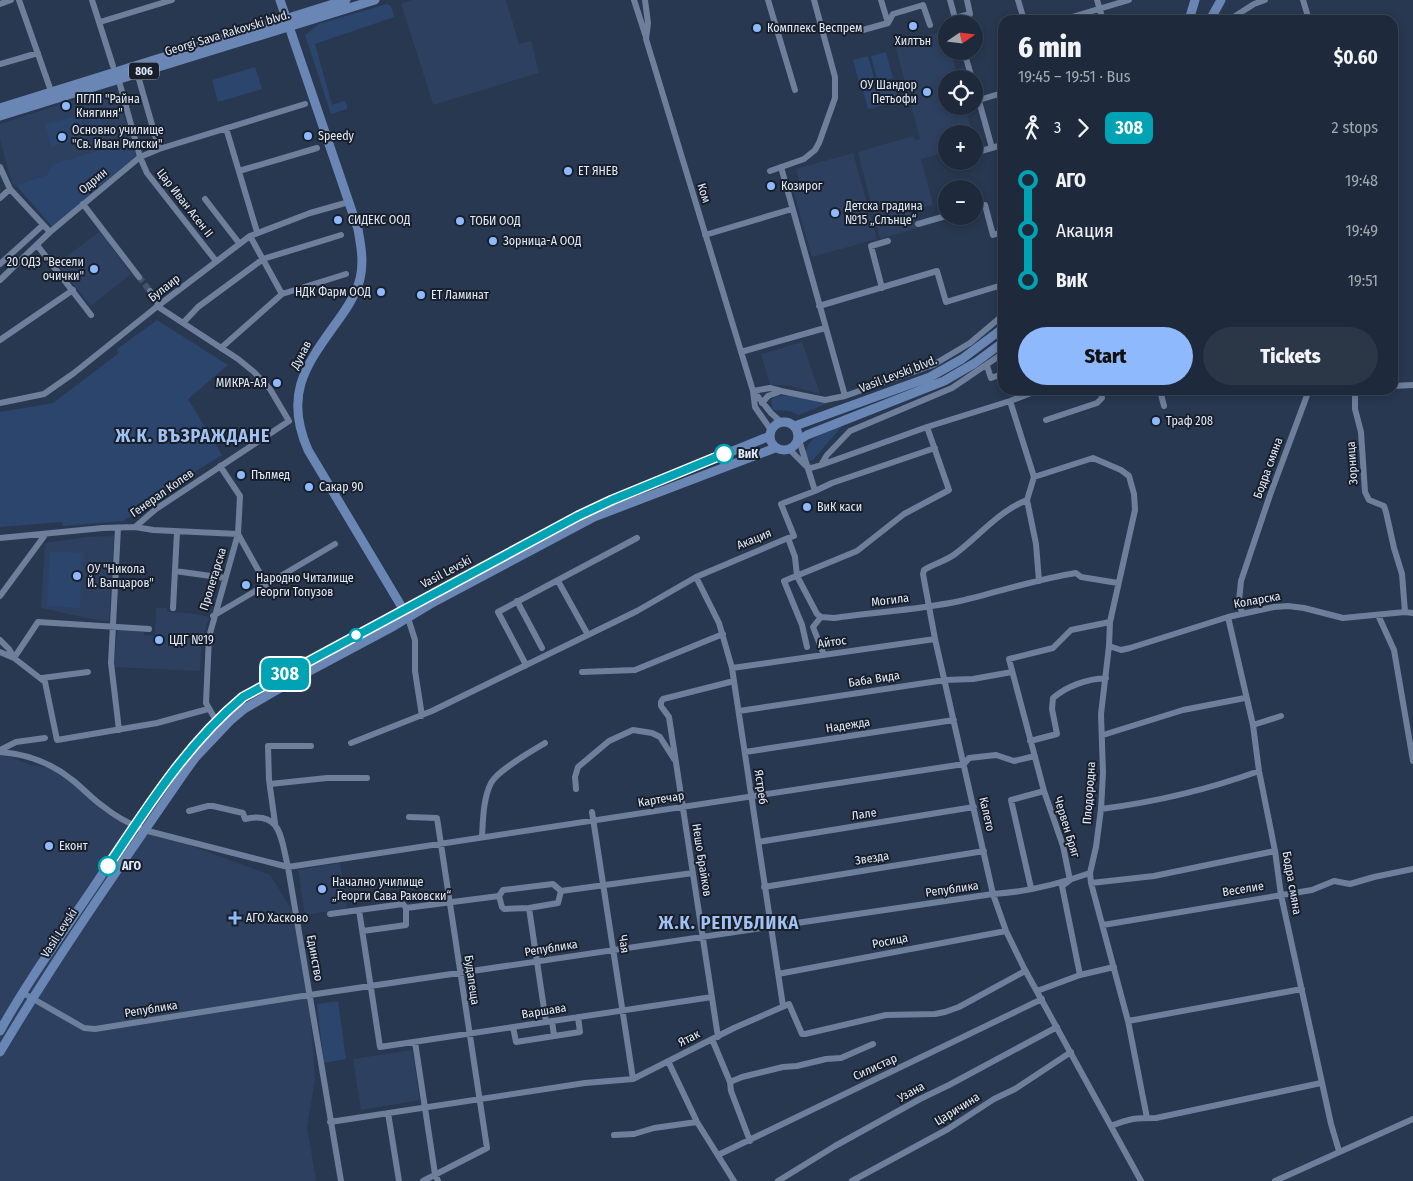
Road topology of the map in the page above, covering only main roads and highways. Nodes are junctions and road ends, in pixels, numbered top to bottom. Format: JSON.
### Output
{"nodes":[{"id":1,"x":280,"y":0,"type":"edge"},
{"id":2,"x":346,"y":0,"type":"edge"},
{"id":3,"x":375,"y":0,"type":"edge"},
{"id":4,"x":1196,"y":0,"type":"edge"},
{"id":5,"x":1221,"y":0,"type":"edge"},
{"id":6,"x":1191,"y":15,"type":"edge"},
{"id":7,"x":1213,"y":15,"type":"edge"},
{"id":8,"x":288,"y":22,"type":"junction"},
{"id":9,"x":304,"y":22,"type":"junction"},
{"id":10,"x":295,"y":44,"type":"junction"},
{"id":11,"x":0,"y":108,"type":"edge"},
{"id":12,"x":0,"y":116,"type":"edge"},
{"id":13,"x":998,"y":332,"type":"edge"},
{"id":14,"x":998,"y":345,"type":"edge"},
{"id":15,"x":795,"y":426,"type":"junction"},
{"id":16,"x":770,"y":433,"type":"junction"},
{"id":17,"x":799,"y":440,"type":"junction"},
{"id":18,"x":775,"y":448,"type":"junction"},
{"id":19,"x":403,"y":610,"type":"junction"},
{"id":20,"x":408,"y":618,"type":"junction"},
{"id":21,"x":219,"y":726,"type":"junction"},
{"id":22,"x":28,"y":995,"type":"junction"},
{"id":23,"x":0,"y":1031,"type":"edge"},
{"id":24,"x":0,"y":1052,"type":"edge"}],
"edges":[{"from":1,"to":8,"type":"main road","name":"Дунав"},
{"from":2,"to":8,"type":"main road","name":"Georgi Sava Rakovski blvd.","number":"806"},
{"from":3,"to":9,"type":"main road","name":"Georgi Sava Rakovski blvd.","number":"806"},
{"from":4,"to":6,"type":"main road"},
{"from":5,"to":7,"type":"main road"},
{"from":8,"to":9,"type":"main road","name":"Georgi Sava Rakovski blvd.","number":"806"},
{"from":8,"to":10,"type":"main road","name":"Дунав"},
{"from":8,"to":11,"type":"main road","name":"Georgi Sava Rakovski blvd.","number":"806"},
{"from":8,"to":12,"type":"main road","name":"Georgi Sava Rakovski blvd.","number":"806"},
{"from":9,"to":10,"type":"main road"},
{"from":10,"to":19,"type":"main road","name":"Дунав"},
{"from":13,"to":15,"type":"main road","name":"Vasil Levski blvd."},
{"from":14,"to":17,"type":"main road","name":"Vasil Levski blvd."},
{"from":15,"to":16,"type":"main road"},
{"from":15,"to":17,"type":"main road"},
{"from":16,"to":18,"type":"main road"},
{"from":16,"to":19,"type":"main road","name":"Vasil Levski"},
{"from":17,"to":18,"type":"main road"},
{"from":18,"to":20,"type":"main road","name":"Vasil Levski"},
{"from":19,"to":20,"type":"main road","name":"Дунав"},
{"from":19,"to":21,"type":"main road","name":"Vasil Levski"},
{"from":20,"to":21,"type":"main road","name":"Vasil Levski"},
{"from":21,"to":22,"type":"main road","name":"Vasil Levski"},
{"from":21,"to":22,"type":"main road","name":"Vasil Levski"},
{"from":22,"to":23,"type":"main road","name":"Vasil Levski"},
{"from":22,"to":24,"type":"main road","name":"Vasil Levski"}]}
